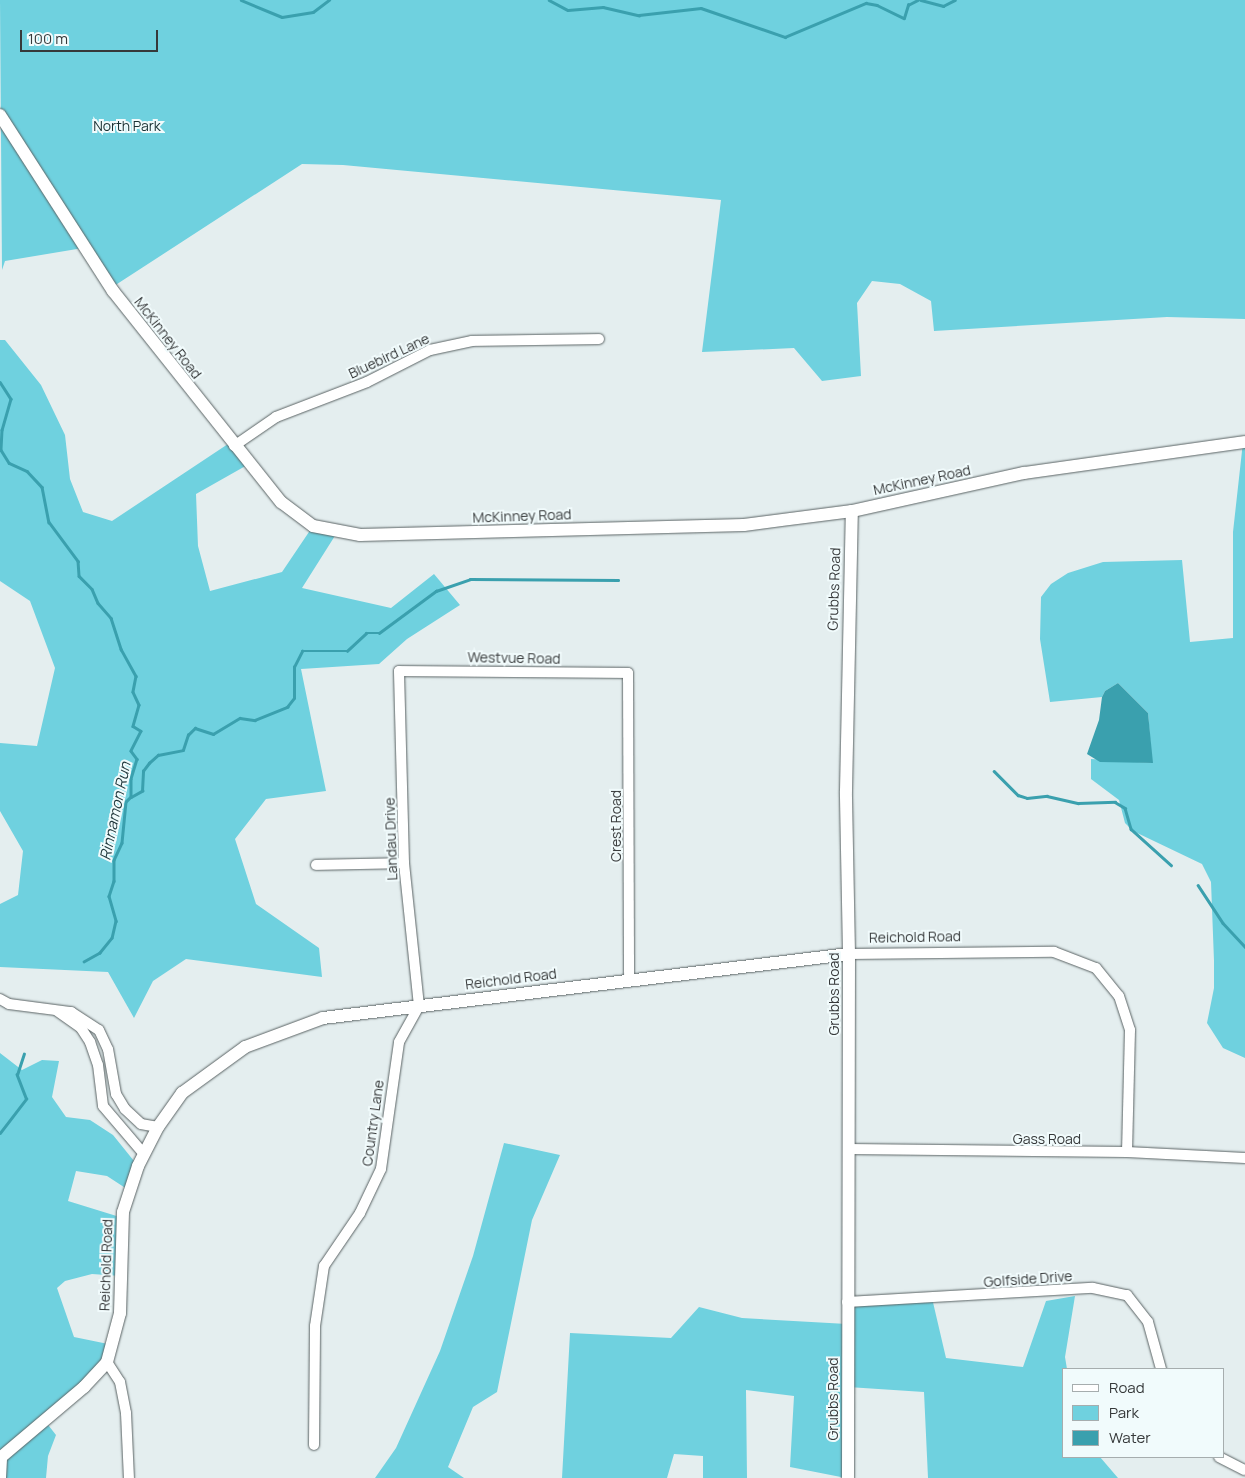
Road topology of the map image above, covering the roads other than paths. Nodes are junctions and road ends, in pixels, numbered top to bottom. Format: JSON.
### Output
{"nodes":[{"id":1,"x":0,"y":116,"type":"edge"},
{"id":2,"x":599,"y":338,"type":"dead end"},
{"id":3,"x":1245,"y":442,"type":"edge"},
{"id":4,"x":234,"y":446,"type":"junction"},
{"id":5,"x":852,"y":511,"type":"junction"},
{"id":6,"x":398,"y":671,"type":"joint"},
{"id":7,"x":628,"y":673,"type":"joint"},
{"id":8,"x":404,"y":863,"type":"junction"},
{"id":9,"x":316,"y":865,"type":"dead end"},
{"id":10,"x":849,"y":954,"type":"junction"},
{"id":11,"x":629,"y":979,"type":"junction"},
{"id":12,"x":0,"y":999,"type":"edge"},
{"id":13,"x":419,"y":1006,"type":"junction"},
{"id":14,"x":57,"y":1011,"type":"junction"},
{"id":15,"x":158,"y":1127,"type":"junction"},
{"id":16,"x":848,"y":1150,"type":"junction"},
{"id":17,"x":1127,"y":1152,"type":"junction"},
{"id":18,"x":144,"y":1154,"type":"junction"},
{"id":19,"x":1245,"y":1158,"type":"edge"},
{"id":20,"x":848,"y":1302,"type":"junction"},
{"id":21,"x":107,"y":1362,"type":"junction"},
{"id":22,"x":1161,"y":1368,"type":"edge"},
{"id":23,"x":314,"y":1445,"type":"dead end"},
{"id":24,"x":1,"y":1458,"type":"edge"},
{"id":25,"x":1221,"y":1458,"type":"edge"},
{"id":26,"x":1245,"y":1470,"type":"edge"},
{"id":27,"x":1,"y":1478,"type":"edge"},
{"id":28,"x":129,"y":1478,"type":"edge"},
{"id":29,"x":848,"y":1478,"type":"edge"}],
"edges":[{"from":1,"to":4,"type":"street","name":"McKinney Road"},
{"from":2,"to":4,"type":"street","name":"Bluebird Lane"},
{"from":3,"to":5,"type":"street","name":"McKinney Road"},
{"from":4,"to":5,"type":"street","name":"McKinney Road"},
{"from":5,"to":10,"type":"street","name":"Grubbs Road"},
{"from":6,"to":7,"type":"street","name":"Westvue Road"},
{"from":6,"to":8,"type":"street","name":"Landau Drive"},
{"from":7,"to":11,"type":"street","name":"Crest Road"},
{"from":8,"to":9,"type":"street"},
{"from":8,"to":13,"type":"street","name":"Landau Drive"},
{"from":10,"to":11,"type":"street","name":"Reichold Road"},
{"from":10,"to":16,"type":"street","name":"Grubbs Road"},
{"from":10,"to":17,"type":"street","name":"Reichold Road"},
{"from":11,"to":13,"type":"street","name":"Reichold Road"},
{"from":12,"to":14,"type":"street"},
{"from":13,"to":15,"type":"street","name":"Reichold Road"},
{"from":13,"to":23,"type":"street","name":"Country Lane"},
{"from":14,"to":15,"type":"street"},
{"from":14,"to":18,"type":"street"},
{"from":15,"to":18,"type":"street","name":"Reichold Road"},
{"from":16,"to":17,"type":"street","name":"Gass Road"},
{"from":16,"to":20,"type":"street","name":"Grubbs Road"},
{"from":17,"to":19,"type":"street","name":"Gass Road"},
{"from":18,"to":21,"type":"street","name":"Reichold Road"},
{"from":20,"to":22,"type":"street","name":"Golfside Drive"},
{"from":20,"to":29,"type":"street","name":"Grubbs Road"},
{"from":21,"to":24,"type":"street","name":"Reichold Road"},
{"from":21,"to":28,"type":"street"},
{"from":24,"to":27,"type":"street"},
{"from":25,"to":26,"type":"street"}]}
